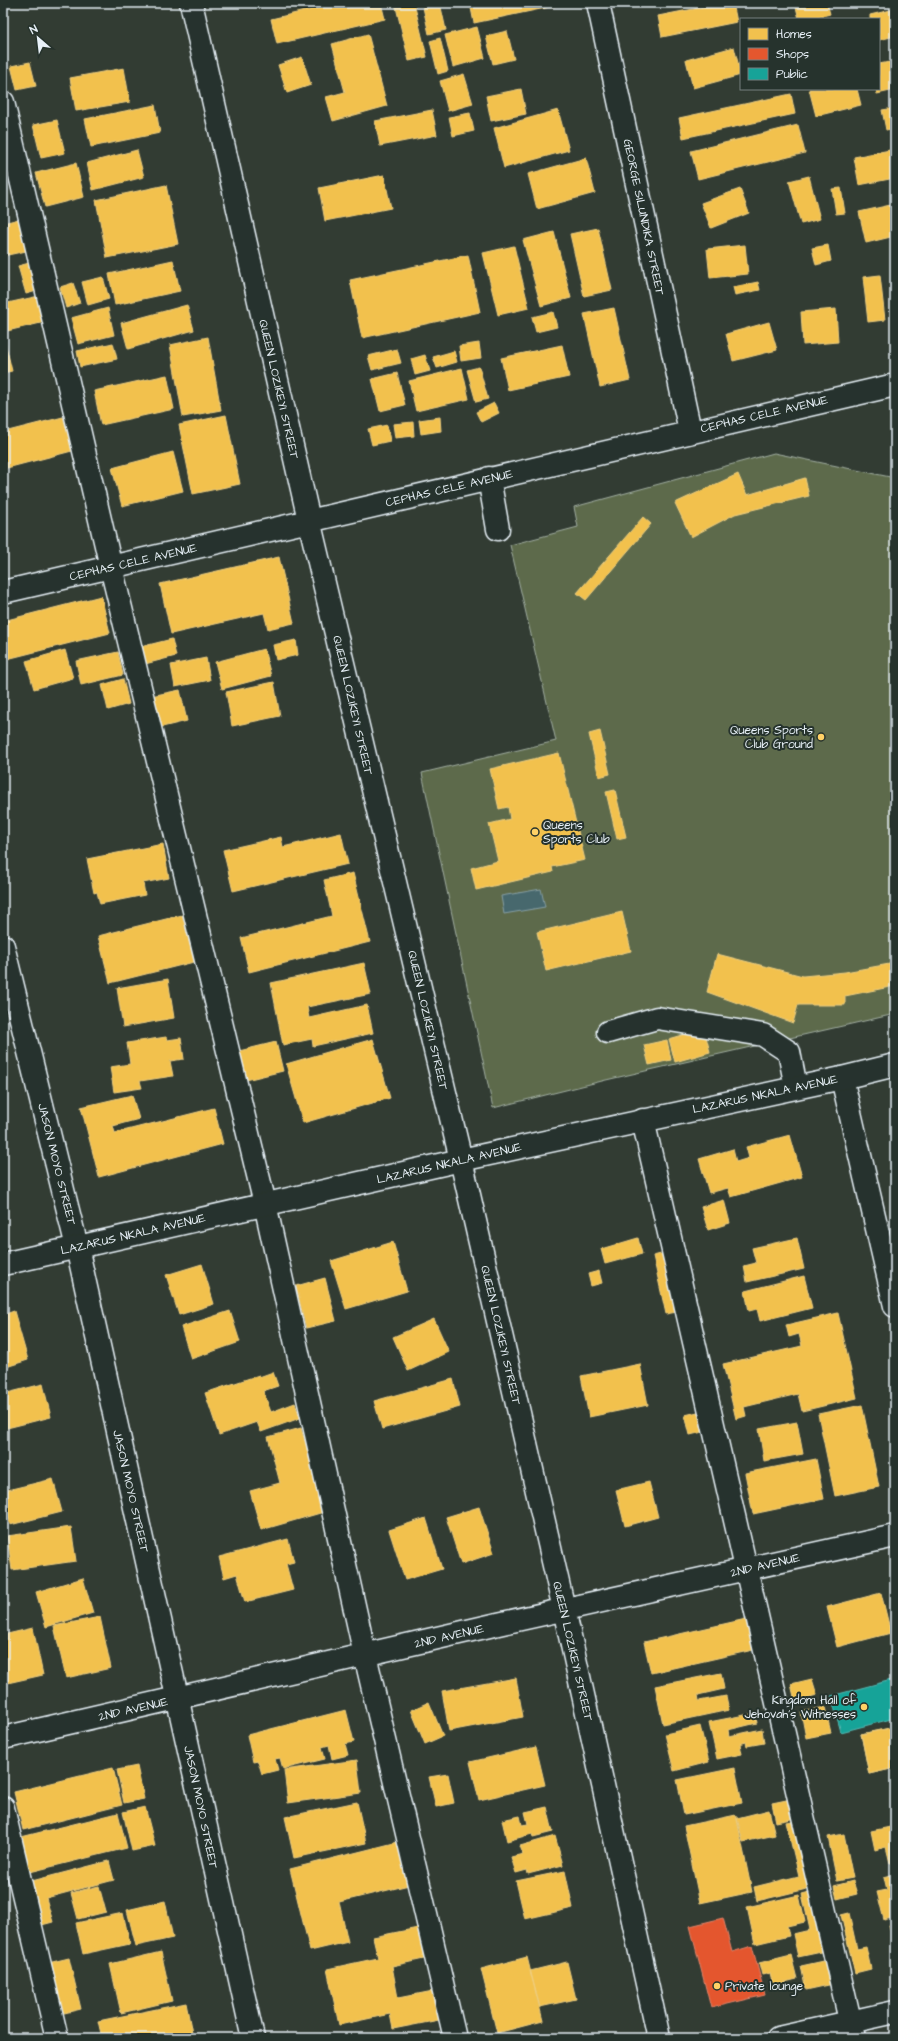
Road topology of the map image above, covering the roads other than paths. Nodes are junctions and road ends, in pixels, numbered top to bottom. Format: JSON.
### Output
{"nodes":[{"id":1,"x":191,"y":3,"type":"edge"},
{"id":2,"x":598,"y":3,"type":"edge"},
{"id":3,"x":3,"y":102,"type":"edge"},
{"id":4,"x":895,"y":384,"type":"edge"},
{"id":5,"x":690,"y":431,"type":"junction"},
{"id":6,"x":489,"y":478,"type":"junction"},
{"id":7,"x":309,"y":520,"type":"junction"},
{"id":8,"x":498,"y":528,"type":"dead end"},
{"id":9,"x":111,"y":567,"type":"junction"},
{"id":10,"x":3,"y":592,"type":"edge"},
{"id":11,"x":3,"y":946,"type":"edge"},
{"id":12,"x":608,"y":1032,"type":"dead end"},
{"id":13,"x":895,"y":1065,"type":"edge"},
{"id":14,"x":842,"y":1078,"type":"junction"},
{"id":15,"x":796,"y":1087,"type":"junction"},
{"id":16,"x":643,"y":1120,"type":"junction"},
{"id":17,"x":461,"y":1160,"type":"junction"},
{"id":18,"x":265,"y":1204,"type":"junction"},
{"id":19,"x":77,"y":1247,"type":"junction"},
{"id":20,"x":3,"y":1264,"type":"edge"},
{"id":21,"x":895,"y":1306,"type":"edge"},
{"id":22,"x":895,"y":1536,"type":"edge"},
{"id":23,"x":746,"y":1569,"type":"junction"},
{"id":24,"x":564,"y":1609,"type":"junction"},
{"id":25,"x":365,"y":1655,"type":"junction"},
{"id":26,"x":177,"y":1699,"type":"junction"},
{"id":27,"x":3,"y":1738,"type":"edge"},
{"id":28,"x":3,"y":1808,"type":"edge"},
{"id":29,"x":895,"y":2012,"type":"edge"},
{"id":30,"x":852,"y":2030,"type":"edge"},
{"id":31,"x":57,"y":2038,"type":"edge"},
{"id":32,"x":253,"y":2038,"type":"edge"},
{"id":33,"x":455,"y":2038,"type":"edge"},
{"id":34,"x":659,"y":2038,"type":"edge"},
{"id":35,"x":778,"y":2038,"type":"edge"}],
"edges":[{"from":1,"to":7,"type":"main road","name":"QUEEN LOZIKEYI STREET"},
{"from":2,"to":5,"type":"main road","name":"GEORGE SILUNDIKA STREET"},
{"from":3,"to":9,"type":"main road"},
{"from":4,"to":5,"type":"main road","name":"CEPHAS CELE AVENUE"},
{"from":5,"to":6,"type":"main road","name":"CEPHAS CELE AVENUE"},
{"from":6,"to":7,"type":"main road","name":"CEPHAS CELE AVENUE"},
{"from":6,"to":8,"type":"main road"},
{"from":7,"to":9,"type":"main road","name":"CEPHAS CELE AVENUE"},
{"from":7,"to":17,"type":"main road","name":"QUEEN LOZIKEYI STREET"},
{"from":9,"to":10,"type":"main road","name":"CEPHAS CELE AVENUE"},
{"from":9,"to":18,"type":"main road"},
{"from":11,"to":19,"type":"main road","name":"JASON MOYO STREET"},
{"from":12,"to":15,"type":"main road"},
{"from":13,"to":14,"type":"main road","name":"LAZARUS NKALA AVENUE"},
{"from":14,"to":15,"type":"main road","name":"LAZARUS NKALA AVENUE"},
{"from":14,"to":21,"type":"main road"},
{"from":15,"to":16,"type":"main road","name":"LAZARUS NKALA AVENUE"},
{"from":16,"to":17,"type":"main road","name":"LAZARUS NKALA AVENUE"},
{"from":16,"to":23,"type":"main road"},
{"from":17,"to":18,"type":"main road","name":"LAZARUS NKALA AVENUE"},
{"from":17,"to":24,"type":"main road","name":"QUEEN LOZIKEYI STREET"},
{"from":18,"to":19,"type":"main road","name":"LAZARUS NKALA AVENUE"},
{"from":18,"to":25,"type":"main road"},
{"from":19,"to":20,"type":"main road","name":"LAZARUS NKALA AVENUE"},
{"from":19,"to":26,"type":"main road","name":"JASON MOYO STREET"},
{"from":22,"to":23,"type":"main road","name":"2ND AVENUE"},
{"from":23,"to":24,"type":"main road","name":"2ND AVENUE"},
{"from":23,"to":30,"type":"main road"},
{"from":24,"to":25,"type":"main road","name":"2ND AVENUE"},
{"from":24,"to":34,"type":"main road","name":"QUEEN LOZIKEYI STREET"},
{"from":25,"to":26,"type":"main road","name":"2ND AVENUE"},
{"from":25,"to":33,"type":"main road"},
{"from":26,"to":27,"type":"main road","name":"2ND AVENUE"},
{"from":26,"to":32,"type":"main road","name":"JASON MOYO STREET"},
{"from":28,"to":31,"type":"main road"},
{"from":29,"to":30,"type":"main road"},
{"from":30,"to":35,"type":"main road"}]}
